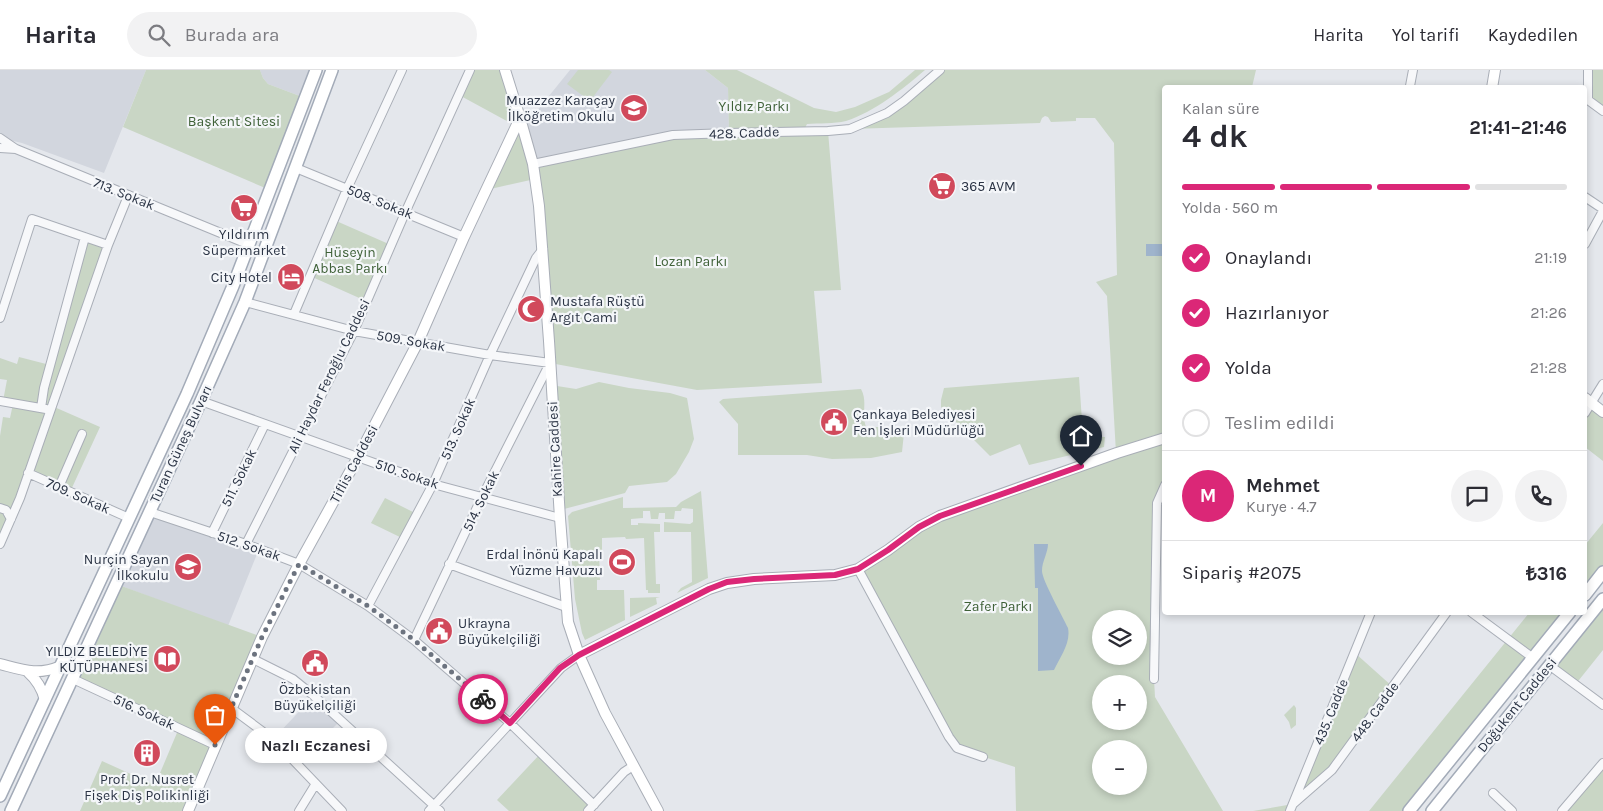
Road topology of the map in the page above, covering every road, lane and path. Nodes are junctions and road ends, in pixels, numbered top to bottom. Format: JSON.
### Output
{"nodes":[{"id":1,"x":316,"y":70,"type":"edge"},
{"id":2,"x":332,"y":70,"type":"edge"},
{"id":3,"x":402,"y":70,"type":"edge"},
{"id":4,"x":470,"y":70,"type":"edge"},
{"id":5,"x":505,"y":70,"type":"edge"},
{"id":6,"x":940,"y":70,"type":"edge"},
{"id":7,"x":1413,"y":70,"type":"edge"},
{"id":8,"x":1588,"y":70,"type":"edge"},
{"id":9,"x":1494,"y":71,"type":"edge"},
{"id":10,"x":1410,"y":85,"type":"edge"},
{"id":11,"x":1492,"y":85,"type":"edge"},
{"id":12,"x":1603,"y":111,"type":"edge"},
{"id":13,"x":520,"y":118,"type":"junction"},
{"id":14,"x":0,"y":138,"type":"edge"},
{"id":15,"x":0,"y":148,"type":"edge"},
{"id":16,"x":16,"y":149,"type":"junction"},
{"id":17,"x":533,"y":164,"type":"junction"},
{"id":18,"x":296,"y":168,"type":"junction"},
{"id":19,"x":347,"y":189,"type":"junction"},
{"id":20,"x":128,"y":196,"type":"junction"},
{"id":21,"x":1587,"y":198,"type":"edge"},
{"id":22,"x":1603,"y":210,"type":"edge"},
{"id":23,"x":405,"y":213,"type":"junction"},
{"id":24,"x":85,"y":237,"type":"junction"},
{"id":25,"x":464,"y":237,"type":"junction"},
{"id":26,"x":1587,"y":240,"type":"edge"},
{"id":27,"x":250,"y":244,"type":"junction"},
{"id":28,"x":108,"y":245,"type":"junction"},
{"id":29,"x":543,"y":249,"type":"junction"},
{"id":30,"x":245,"y":302,"type":"junction"},
{"id":31,"x":294,"y":314,"type":"junction"},
{"id":32,"x":0,"y":318,"type":"edge"},
{"id":33,"x":354,"y":330,"type":"junction"},
{"id":34,"x":418,"y":342,"type":"junction"},
{"id":35,"x":490,"y":356,"type":"junction"},
{"id":36,"x":550,"y":363,"type":"junction"},
{"id":37,"x":50,"y":365,"type":"junction"},
{"id":38,"x":65,"y":370,"type":"junction"},
{"id":39,"x":1603,"y":384,"type":"edge"},
{"id":40,"x":1588,"y":400,"type":"edge"},
{"id":41,"x":0,"y":401,"type":"edge"},
{"id":42,"x":201,"y":401,"type":"junction"},
{"id":43,"x":41,"y":408,"type":"junction"},
{"id":44,"x":50,"y":410,"type":"junction"},
{"id":45,"x":1603,"y":412,"type":"edge"},
{"id":46,"x":265,"y":424,"type":"junction"},
{"id":47,"x":82,"y":434,"type":"dead end"},
{"id":48,"x":301,"y":437,"type":"junction"},
{"id":49,"x":1162,"y":439,"type":"edge"},
{"id":50,"x":358,"y":457,"type":"junction"},
{"id":51,"x":28,"y":473,"type":"junction"},
{"id":52,"x":434,"y":484,"type":"junction"},
{"id":53,"x":59,"y":487,"type":"junction"},
{"id":54,"x":1162,"y":492,"type":"edge"},
{"id":55,"x":482,"y":497,"type":"junction"},
{"id":56,"x":0,"y":508,"type":"edge"},
{"id":57,"x":150,"y":512,"type":"junction"},
{"id":58,"x":129,"y":518,"type":"junction"},
{"id":59,"x":560,"y":518,"type":"junction"},
{"id":60,"x":11,"y":520,"type":"junction"},
{"id":61,"x":212,"y":533,"type":"junction"},
{"id":62,"x":0,"y":544,"type":"edge"},
{"id":63,"x":246,"y":544,"type":"junction"},
{"id":64,"x":299,"y":564,"type":"junction"},
{"id":65,"x":449,"y":564,"type":"junction"},
{"id":66,"x":858,"y":569,"type":"junction"},
{"id":67,"x":1603,"y":572,"type":"edge"},
{"id":68,"x":1587,"y":592,"type":"edge"},
{"id":69,"x":1603,"y":599,"type":"edge"},
{"id":70,"x":368,"y":606,"type":"junction"},
{"id":71,"x":566,"y":607,"type":"junction"},
{"id":72,"x":1370,"y":615,"type":"edge"},
{"id":73,"x":1446,"y":615,"type":"edge"},
{"id":74,"x":1475,"y":615,"type":"edge"},
{"id":75,"x":1568,"y":615,"type":"edge"},
{"id":76,"x":414,"y":640,"type":"junction"},
{"id":77,"x":579,"y":655,"type":"junction"},
{"id":78,"x":1533,"y":658,"type":"junction"},
{"id":79,"x":253,"y":659,"type":"junction"},
{"id":80,"x":0,"y":664,"type":"edge"},
{"id":81,"x":1549,"y":665,"type":"junction"},
{"id":82,"x":60,"y":666,"type":"junction"},
{"id":83,"x":28,"y":672,"type":"junction"},
{"id":84,"x":73,"y":679,"type":"junction"},
{"id":85,"x":1154,"y":679,"type":"dead end"},
{"id":86,"x":44,"y":700,"type":"junction"},
{"id":87,"x":1603,"y":705,"type":"edge"},
{"id":88,"x":231,"y":708,"type":"junction"},
{"id":89,"x":510,"y":723,"type":"junction"},
{"id":90,"x":215,"y":745,"type":"junction"},
{"id":91,"x":983,"y":757,"type":"dead end"},
{"id":92,"x":1603,"y":762,"type":"edge"},
{"id":93,"x":633,"y":766,"type":"junction"},
{"id":94,"x":315,"y":785,"type":"junction"},
{"id":95,"x":1493,"y":794,"type":"dead end"},
{"id":96,"x":0,"y":796,"type":"edge"},
{"id":97,"x":591,"y":808,"type":"edge"},
{"id":98,"x":1292,"y":808,"type":"edge"},
{"id":99,"x":434,"y":809,"type":"edge"},
{"id":100,"x":11,"y":811,"type":"edge"},
{"id":101,"x":188,"y":811,"type":"edge"},
{"id":102,"x":299,"y":811,"type":"edge"},
{"id":103,"x":342,"y":811,"type":"edge"},
{"id":104,"x":658,"y":811,"type":"edge"},
{"id":105,"x":1408,"y":811,"type":"edge"},
{"id":106,"x":1432,"y":811,"type":"edge"},
{"id":107,"x":1512,"y":811,"type":"edge"},
{"id":108,"x":1562,"y":811,"type":"edge"}],
"edges":[{"from":1,"to":27,"type":"main road","name":"Turan Güneş Bulvarı"},
{"from":2,"to":18,"type":"main road","name":"Turan Güneş Bulvarı"},
{"from":3,"to":19,"type":"street"},
{"from":4,"to":23,"type":"street","name":"Ali Haydar Feroğlu Caddesi"},
{"from":5,"to":13,"type":"street","name":"Kahire Caddesi"},
{"from":6,"to":17,"type":"street","name":"428. Cadde"},
{"from":7,"to":10,"type":"street"},
{"from":8,"to":12,"type":"street"},
{"from":9,"to":11,"type":"street"},
{"from":13,"to":17,"type":"street","name":"Kahire Caddesi"},
{"from":13,"to":25,"type":"street","name":"Tiflis Caddesi"},
{"from":14,"to":16,"type":"street","name":"713. Sokak"},
{"from":15,"to":16,"type":"street"},
{"from":16,"to":20,"type":"street","name":"713. Sokak"},
{"from":17,"to":29,"type":"street","name":"Kahire Caddesi"},
{"from":18,"to":19,"type":"street","name":"508. Sokak"},
{"from":18,"to":30,"type":"main road","name":"Turan Güneş Bulvarı"},
{"from":19,"to":23,"type":"street","name":"508. Sokak"},
{"from":19,"to":31,"type":"street"},
{"from":20,"to":27,"type":"street","name":"713. Sokak"},
{"from":20,"to":28,"type":"street"},
{"from":21,"to":22,"type":"street"},
{"from":22,"to":26,"type":"street"},
{"from":23,"to":25,"type":"street","name":"508. Sokak"},
{"from":23,"to":33,"type":"street","name":"Ali Haydar Feroğlu Caddesi"},
{"from":24,"to":28,"type":"street"},
{"from":24,"to":32,"type":"street"},
{"from":24,"to":37,"type":"street"},
{"from":25,"to":34,"type":"street","name":"Tiflis Caddesi"},
{"from":27,"to":58,"type":"main road","name":"Turan Güneş Bulvarı"},
{"from":28,"to":38,"type":"street"},
{"from":29,"to":35,"type":"street","name":"513. Sokak"},
{"from":29,"to":36,"type":"street","name":"Kahire Caddesi"},
{"from":30,"to":31,"type":"street","name":"509. Sokak"},
{"from":30,"to":42,"type":"main road","name":"Turan Güneş Bulvarı"},
{"from":31,"to":33,"type":"street","name":"509. Sokak"},
{"from":33,"to":34,"type":"street","name":"509. Sokak"},
{"from":33,"to":48,"type":"street","name":"Ali Haydar Feroğlu Caddesi"},
{"from":34,"to":35,"type":"street","name":"509. Sokak"},
{"from":34,"to":50,"type":"street","name":"Tiflis Caddesi"},
{"from":35,"to":36,"type":"street","name":"509. Sokak"},
{"from":35,"to":52,"type":"street","name":"513. Sokak"},
{"from":36,"to":55,"type":"street","name":"514. Sokak"},
{"from":36,"to":59,"type":"street","name":"Kahire Caddesi"},
{"from":37,"to":38,"type":"street"},
{"from":37,"to":43,"type":"street"},
{"from":38,"to":44,"type":"street"},
{"from":39,"to":40,"type":"street"},
{"from":40,"to":45,"type":"street"},
{"from":41,"to":43,"type":"street"},
{"from":42,"to":46,"type":"street","name":"510. Sokak"},
{"from":42,"to":57,"type":"main road","name":"Turan Güneş Bulvarı"},
{"from":43,"to":44,"type":"street"},
{"from":44,"to":51,"type":"street"},
{"from":46,"to":48,"type":"street","name":"510. Sokak"},
{"from":46,"to":61,"type":"street","name":"511. Sokak"},
{"from":47,"to":53,"type":"street"},
{"from":48,"to":50,"type":"street","name":"510. Sokak"},
{"from":48,"to":63,"type":"street","name":"Ali Haydar Feroğlu Caddesi"},
{"from":49,"to":66,"type":"street"},
{"from":50,"to":52,"type":"street","name":"510. Sokak"},
{"from":50,"to":64,"type":"street","name":"Tiflis Caddesi"},
{"from":51,"to":53,"type":"street","name":"709. Sokak"},
{"from":51,"to":60,"type":"street"},
{"from":52,"to":55,"type":"street","name":"510. Sokak"},
{"from":52,"to":70,"type":"street","name":"513. Sokak"},
{"from":53,"to":58,"type":"street","name":"709. Sokak"},
{"from":54,"to":85,"type":"street"},
{"from":55,"to":59,"type":"street","name":"510. Sokak"},
{"from":55,"to":65,"type":"street","name":"514. Sokak"},
{"from":56,"to":60,"type":"street"},
{"from":57,"to":61,"type":"street","name":"512. Sokak"},
{"from":57,"to":84,"type":"main road","name":"Turan Güneş Bulvarı"},
{"from":58,"to":82,"type":"main road","name":"Turan Güneş Bulvarı"},
{"from":59,"to":71,"type":"street","name":"Kahire Caddesi"},
{"from":60,"to":62,"type":"street"},
{"from":61,"to":63,"type":"street","name":"512. Sokak"},
{"from":63,"to":64,"type":"street","name":"512. Sokak"},
{"from":64,"to":70,"type":"street","name":"512. Sokak"},
{"from":64,"to":79,"type":"street","name":"Tiflis Caddesi"},
{"from":65,"to":71,"type":"street"},
{"from":65,"to":76,"type":"street","name":"514. Sokak"},
{"from":66,"to":77,"type":"street"},
{"from":66,"to":91,"type":"street"},
{"from":67,"to":68,"type":"main road"},
{"from":69,"to":81,"type":"main road","name":"Doğukent Caddesi"},
{"from":70,"to":76,"type":"street","name":"512. Sokak"},
{"from":71,"to":77,"type":"street","name":"Kahire Caddesi"},
{"from":72,"to":98,"type":"street","name":"435. Cadde"},
{"from":73,"to":98,"type":"street","name":"448. Cadde"},
{"from":74,"to":78,"type":"street"},
{"from":75,"to":78,"type":"main road","name":"Doğukent Caddesi"},
{"from":76,"to":89,"type":"street","name":"512. Sokak"},
{"from":77,"to":89,"type":"street"},
{"from":77,"to":93,"type":"street","name":"Kahire Caddesi"},
{"from":78,"to":105,"type":"main road","name":"Doğukent Caddesi"},
{"from":79,"to":88,"type":"street","name":"Tiflis Caddesi"},
{"from":79,"to":99,"type":"street"},
{"from":80,"to":83,"type":"street"},
{"from":81,"to":87,"type":"street"},
{"from":81,"to":106,"type":"main road","name":"Doğukent Caddesi"},
{"from":82,"to":83,"type":"street"},
{"from":82,"to":86,"type":"main road","name":"Turan Güneş Bulvarı"},
{"from":83,"to":86,"type":"street"},
{"from":84,"to":90,"type":"street","name":"516. Sokak"},
{"from":84,"to":100,"type":"main road","name":"Turan Güneş Bulvarı"},
{"from":86,"to":96,"type":"main road","name":"Turan Güneş Bulvarı"},
{"from":88,"to":90,"type":"street","name":"Tiflis Caddesi"},
{"from":88,"to":94,"type":"street"},
{"from":89,"to":97,"type":"street","name":"512. Sokak"},
{"from":89,"to":99,"type":"street"},
{"from":90,"to":101,"type":"street","name":"Tiflis Caddesi"},
{"from":92,"to":108,"type":"street"},
{"from":93,"to":97,"type":"street"},
{"from":93,"to":104,"type":"street","name":"Kahire Caddesi"},
{"from":94,"to":102,"type":"street"},
{"from":94,"to":103,"type":"street"},
{"from":95,"to":107,"type":"street"}]}
